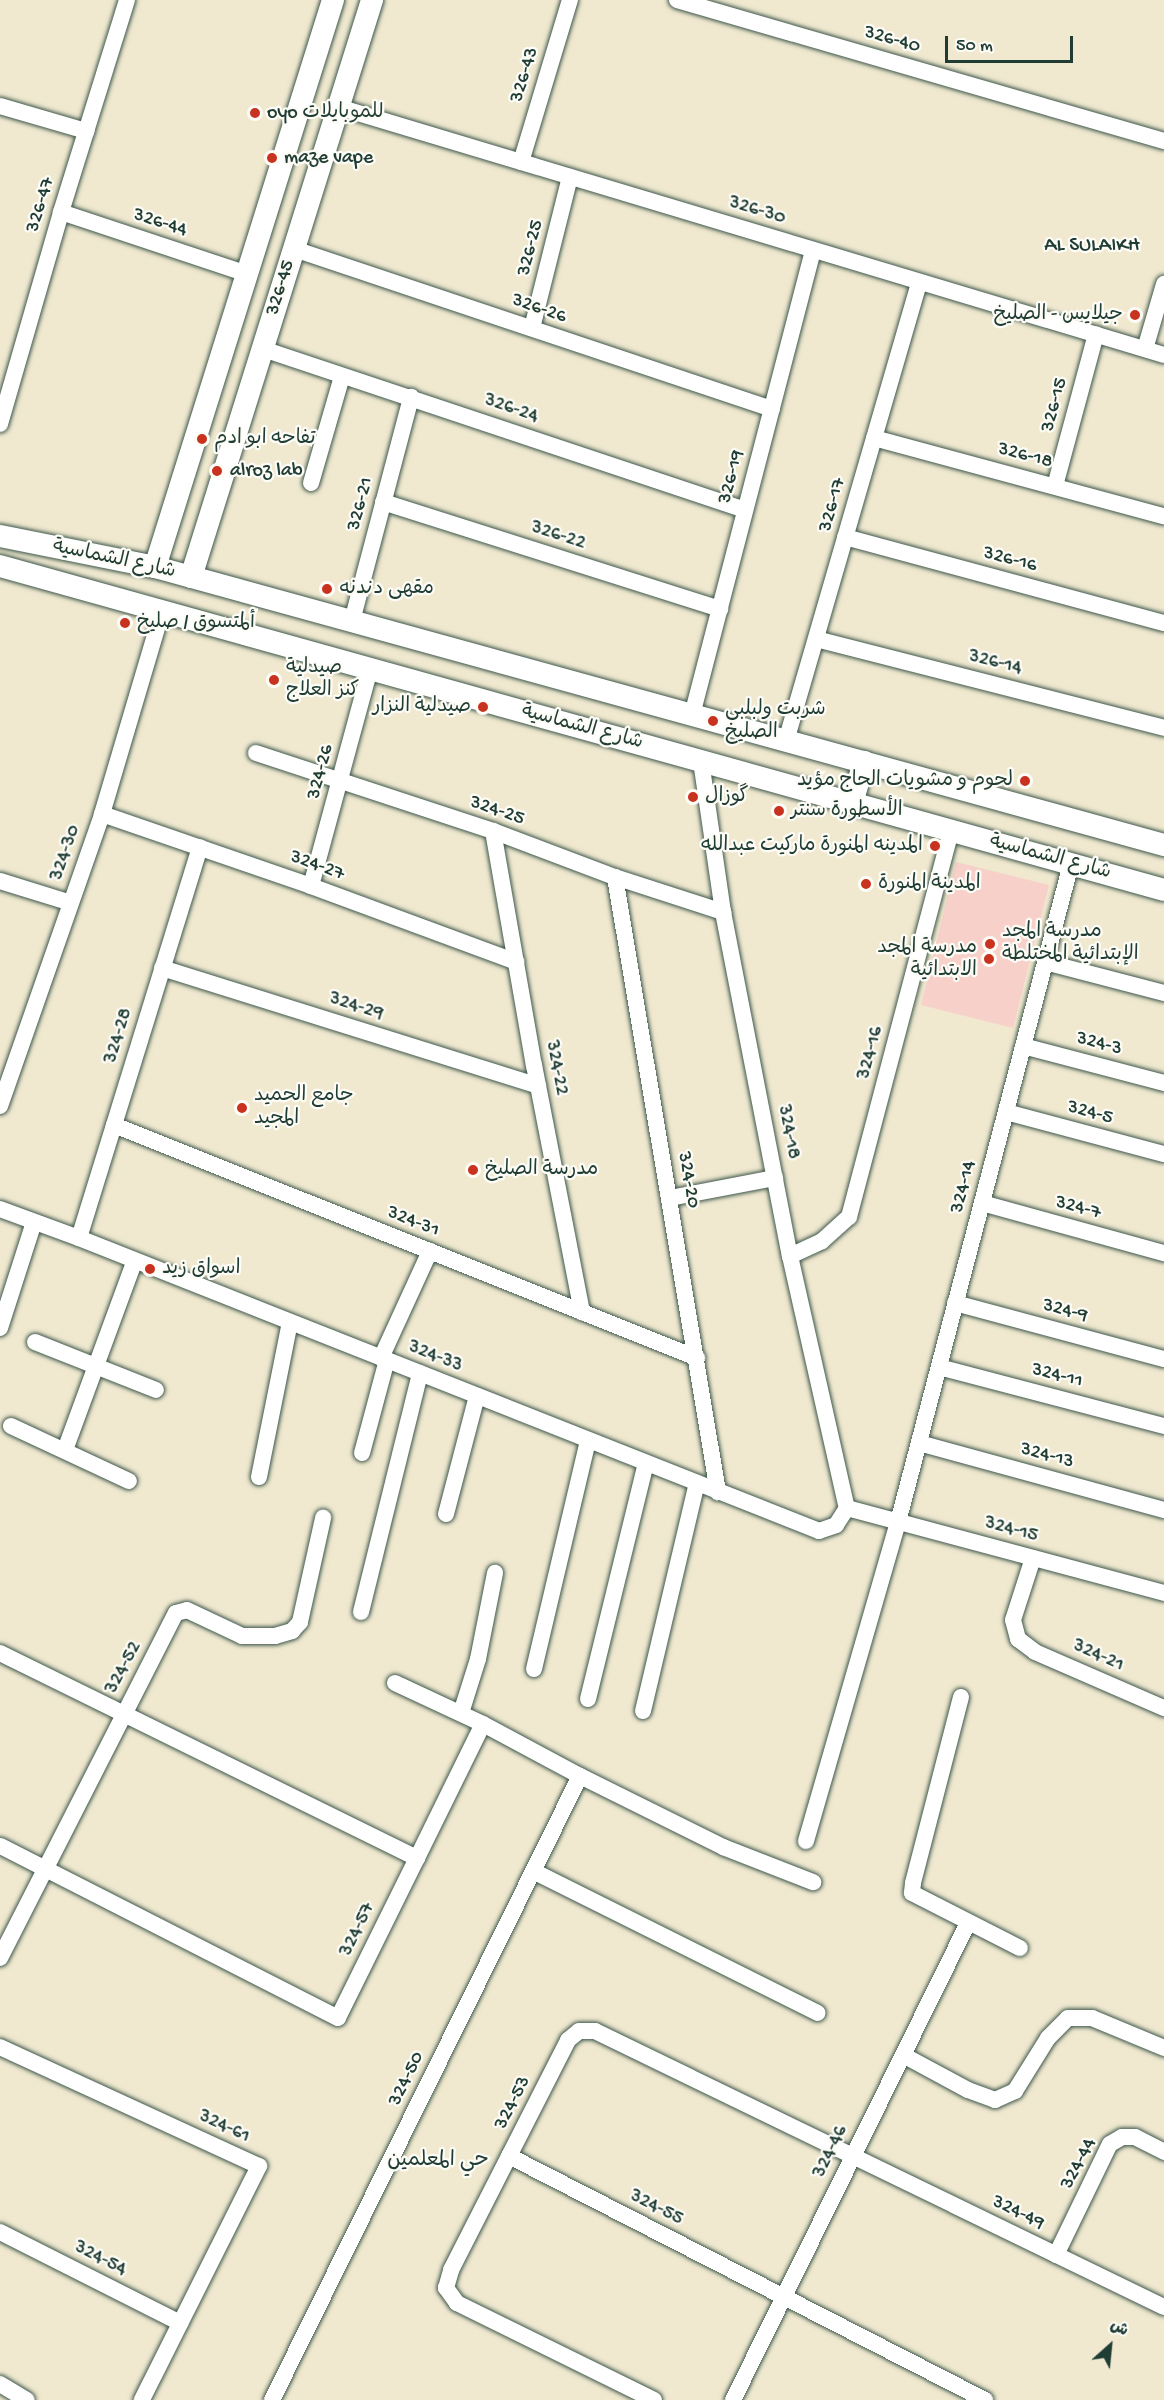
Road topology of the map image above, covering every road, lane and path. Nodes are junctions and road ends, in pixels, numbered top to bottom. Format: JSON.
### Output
{"nodes":[{"id":1,"x":127,"y":0,"type":"edge"},
{"id":2,"x":333,"y":0,"type":"edge"},
{"id":3,"x":372,"y":0,"type":"edge"},
{"id":4,"x":570,"y":0,"type":"edge"},
{"id":5,"x":677,"y":0,"type":"edge"},
{"id":6,"x":0,"y":106,"type":"edge"},
{"id":7,"x":338,"y":107,"type":"junction"},
{"id":8,"x":86,"y":131,"type":"junction"},
{"id":9,"x":1164,"y":141,"type":"edge"},
{"id":10,"x":521,"y":162,"type":"junction"},
{"id":11,"x":570,"y":177,"type":"junction"},
{"id":12,"x":61,"y":212,"type":"junction"},
{"id":13,"x":294,"y":249,"type":"junction"},
{"id":14,"x":813,"y":250,"type":"junction"},
{"id":15,"x":247,"y":274,"type":"junction"},
{"id":16,"x":919,"y":282,"type":"junction"},
{"id":17,"x":1164,"y":284,"type":"edge"},
{"id":18,"x":532,"y":328,"type":"junction"},
{"id":19,"x":1096,"y":334,"type":"junction"},
{"id":20,"x":262,"y":349,"type":"junction"},
{"id":21,"x":1145,"y":349,"type":"junction"},
{"id":22,"x":1164,"y":355,"type":"edge"},
{"id":23,"x":342,"y":376,"type":"junction"},
{"id":24,"x":411,"y":398,"type":"junction"},
{"id":25,"x":772,"y":409,"type":"junction"},
{"id":26,"x":0,"y":424,"type":"edge"},
{"id":27,"x":874,"y":438,"type":"junction"},
{"id":28,"x":311,"y":483,"type":"dead end"},
{"id":29,"x":1055,"y":486,"type":"junction"},
{"id":30,"x":383,"y":502,"type":"junction"},
{"id":31,"x":745,"y":510,"type":"junction"},
{"id":32,"x":1164,"y":516,"type":"edge"},
{"id":33,"x":0,"y":536,"type":"edge"},
{"id":34,"x":845,"y":537,"type":"junction"},
{"id":35,"x":155,"y":567,"type":"junction"},
{"id":36,"x":1,"y":569,"type":"edge"},
{"id":37,"x":191,"y":576,"type":"junction"},
{"id":38,"x":720,"y":609,"type":"junction"},
{"id":39,"x":162,"y":611,"type":"junction"},
{"id":40,"x":352,"y":621,"type":"junction"},
{"id":41,"x":1164,"y":623,"type":"edge"},
{"id":42,"x":816,"y":639,"type":"junction"},
{"id":43,"x":370,"y":669,"type":"junction"},
{"id":44,"x":692,"y":715,"type":"junction"},
{"id":45,"x":1164,"y":728,"type":"edge"},
{"id":46,"x":786,"y":741,"type":"junction"},
{"id":47,"x":256,"y":753,"type":"dead end"},
{"id":48,"x":701,"y":761,"type":"junction"},
{"id":49,"x":864,"y":762,"type":"junction"},
{"id":50,"x":341,"y":782,"type":"junction"},
{"id":51,"x":852,"y":803,"type":"junction"},
{"id":52,"x":102,"y":814,"type":"junction"},
{"id":53,"x":493,"y":831,"type":"junction"},
{"id":54,"x":951,"y":831,"type":"junction"},
{"id":55,"x":1164,"y":845,"type":"edge"},
{"id":56,"x":200,"y":847,"type":"junction"},
{"id":57,"x":1071,"y":864,"type":"junction"},
{"id":58,"x":615,"y":877,"type":"junction"},
{"id":59,"x":0,"y":881,"type":"edge"},
{"id":60,"x":311,"y":886,"type":"junction"},
{"id":61,"x":1164,"y":890,"type":"edge"},
{"id":62,"x":71,"y":903,"type":"junction"},
{"id":63,"x":723,"y":912,"type":"junction"},
{"id":64,"x":516,"y":962,"type":"junction"},
{"id":65,"x":1045,"y":962,"type":"junction"},
{"id":66,"x":162,"y":968,"type":"junction"},
{"id":67,"x":1164,"y":993,"type":"edge"},
{"id":68,"x":1023,"y":1046,"type":"junction"},
{"id":69,"x":1164,"y":1083,"type":"edge"},
{"id":70,"x":538,"y":1086,"type":"junction"},
{"id":71,"x":0,"y":1106,"type":"edge"},
{"id":72,"x":1006,"y":1112,"type":"junction"},
{"id":73,"x":114,"y":1125,"type":"junction"},
{"id":74,"x":1164,"y":1154,"type":"edge"},
{"id":75,"x":775,"y":1178,"type":"junction"},
{"id":76,"x":670,"y":1198,"type":"junction"},
{"id":77,"x":982,"y":1203,"type":"junction"},
{"id":78,"x":0,"y":1209,"type":"edge"},
{"id":79,"x":34,"y":1222,"type":"junction"},
{"id":80,"x":79,"y":1238,"type":"junction"},
{"id":81,"x":430,"y":1251,"type":"junction"},
{"id":82,"x":1164,"y":1253,"type":"edge"},
{"id":83,"x":790,"y":1256,"type":"junction"},
{"id":84,"x":135,"y":1260,"type":"junction"},
{"id":85,"x":955,"y":1303,"type":"junction"},
{"id":86,"x":582,"y":1312,"type":"junction"},
{"id":87,"x":290,"y":1322,"type":"junction"},
{"id":88,"x":0,"y":1328,"type":"edge"},
{"id":89,"x":35,"y":1342,"type":"dead end"},
{"id":90,"x":697,"y":1358,"type":"junction"},
{"id":91,"x":384,"y":1359,"type":"junction"},
{"id":92,"x":1164,"y":1359,"type":"edge"},
{"id":93,"x":96,"y":1366,"type":"junction"},
{"id":94,"x":939,"y":1367,"type":"junction"},
{"id":95,"x":420,"y":1373,"type":"junction"},
{"id":96,"x":156,"y":1390,"type":"dead end"},
{"id":97,"x":477,"y":1396,"type":"junction"},
{"id":98,"x":11,"y":1426,"type":"dead end"},
{"id":99,"x":1164,"y":1426,"type":"edge"},
{"id":100,"x":588,"y":1440,"type":"junction"},
{"id":101,"x":919,"y":1443,"type":"junction"},
{"id":102,"x":65,"y":1450,"type":"junction"},
{"id":103,"x":362,"y":1453,"type":"dead end"},
{"id":104,"x":646,"y":1463,"type":"junction"},
{"id":105,"x":259,"y":1477,"type":"dead end"},
{"id":106,"x":129,"y":1480,"type":"dead end"},
{"id":107,"x":698,"y":1483,"type":"junction"},
{"id":108,"x":718,"y":1492,"type":"junction"},
{"id":109,"x":847,"y":1508,"type":"junction"},
{"id":110,"x":1164,"y":1510,"type":"edge"},
{"id":111,"x":446,"y":1515,"type":"dead end"},
{"id":112,"x":323,"y":1518,"type":"dead end"},
{"id":113,"x":898,"y":1521,"type":"junction"},
{"id":114,"x":1034,"y":1558,"type":"junction"},
{"id":115,"x":495,"y":1573,"type":"dead end"},
{"id":116,"x":1164,"y":1593,"type":"edge"},
{"id":117,"x":361,"y":1612,"type":"dead end"},
{"id":118,"x":0,"y":1653,"type":"edge"},
{"id":119,"x":534,"y":1670,"type":"dead end"},
{"id":120,"x":395,"y":1683,"type":"dead end"},
{"id":121,"x":962,"y":1697,"type":"dead end"},
{"id":122,"x":588,"y":1699,"type":"dead end"},
{"id":123,"x":1164,"y":1708,"type":"edge"},
{"id":124,"x":643,"y":1711,"type":"dead end"},
{"id":125,"x":460,"y":1713,"type":"junction"},
{"id":126,"x":124,"y":1714,"type":"junction"},
{"id":127,"x":483,"y":1724,"type":"junction"},
{"id":128,"x":580,"y":1776,"type":"junction"},
{"id":129,"x":806,"y":1841,"type":"dead end"},
{"id":130,"x":0,"y":1846,"type":"edge"},
{"id":131,"x":417,"y":1858,"type":"junction"},
{"id":132,"x":45,"y":1869,"type":"junction"},
{"id":133,"x":533,"y":1871,"type":"junction"},
{"id":134,"x":813,"y":1882,"type":"dead end"},
{"id":135,"x":968,"y":1923,"type":"junction"},
{"id":136,"x":1020,"y":1948,"type":"dead end"},
{"id":137,"x":0,"y":1958,"type":"edge"},
{"id":138,"x":818,"y":2013,"type":"dead end"},
{"id":139,"x":0,"y":2047,"type":"edge"},
{"id":140,"x":1164,"y":2048,"type":"edge"},
{"id":141,"x":903,"y":2055,"type":"junction"},
{"id":142,"x":1164,"y":2152,"type":"edge"},
{"id":143,"x":854,"y":2154,"type":"junction"},
{"id":144,"x":509,"y":2156,"type":"junction"},
{"id":145,"x":0,"y":2232,"type":"edge"},
{"id":146,"x":1056,"y":2255,"type":"junction"},
{"id":147,"x":784,"y":2297,"type":"junction"},
{"id":148,"x":1164,"y":2307,"type":"edge"},
{"id":149,"x":180,"y":2323,"type":"junction"},
{"id":150,"x":0,"y":2384,"type":"edge"},
{"id":151,"x":24,"y":2399,"type":"edge"},
{"id":152,"x":142,"y":2400,"type":"edge"},
{"id":153,"x":272,"y":2400,"type":"edge"},
{"id":154,"x":654,"y":2400,"type":"edge"},
{"id":155,"x":733,"y":2400,"type":"edge"},
{"id":156,"x":985,"y":2400,"type":"edge"}],
"edges":[{"from":1,"to":8,"type":"street","name":"326-47"},
{"from":2,"to":15,"type":"street","name":"326-45"},
{"from":3,"to":7,"type":"street","name":"326-45"},
{"from":4,"to":10,"type":"street","name":"326-43"},
{"from":5,"to":9,"type":"street","name":"326-40"},
{"from":6,"to":8,"type":"street"},
{"from":7,"to":10,"type":"street","name":"326-30"},
{"from":7,"to":13,"type":"street","name":"326-45"},
{"from":8,"to":12,"type":"street","name":"326-47"},
{"from":10,"to":11,"type":"street","name":"326-30"},
{"from":11,"to":14,"type":"street","name":"326-30"},
{"from":11,"to":18,"type":"street","name":"326-25"},
{"from":12,"to":15,"type":"street","name":"326-44"},
{"from":12,"to":26,"type":"street","name":"326-47"},
{"from":13,"to":18,"type":"street","name":"326-26"},
{"from":13,"to":20,"type":"street","name":"326-45"},
{"from":14,"to":16,"type":"street","name":"326-30"},
{"from":14,"to":25,"type":"street","name":"326-19"},
{"from":15,"to":35,"type":"street","name":"326-45"},
{"from":16,"to":19,"type":"street","name":"326-30"},
{"from":16,"to":27,"type":"street","name":"326-17"},
{"from":17,"to":21,"type":"street"},
{"from":18,"to":25,"type":"street","name":"326-26"},
{"from":19,"to":21,"type":"street","name":"326-30"},
{"from":19,"to":29,"type":"street","name":"326-15"},
{"from":20,"to":23,"type":"street","name":"326-24"},
{"from":20,"to":37,"type":"street","name":"326-45"},
{"from":21,"to":22,"type":"street","name":"326-30"},
{"from":23,"to":24,"type":"street","name":"326-24"},
{"from":23,"to":28,"type":"street"},
{"from":24,"to":30,"type":"street","name":"326-21"},
{"from":24,"to":31,"type":"street","name":"326-24"},
{"from":25,"to":31,"type":"street","name":"326-19"},
{"from":27,"to":29,"type":"street","name":"326-18"},
{"from":27,"to":34,"type":"street","name":"326-17"},
{"from":29,"to":32,"type":"street","name":"326-18"},
{"from":30,"to":38,"type":"street","name":"326-22"},
{"from":30,"to":40,"type":"street","name":"326-21"},
{"from":31,"to":38,"type":"street","name":"326-19"},
{"from":33,"to":35,"type":"street","name":"شارع الشماسية"},
{"from":34,"to":41,"type":"street","name":"326-16"},
{"from":34,"to":42,"type":"street","name":"326-17"},
{"from":35,"to":37,"type":"street","name":"شارع الشماسية"},
{"from":36,"to":39,"type":"street","name":"شارع الشماسية"},
{"from":37,"to":40,"type":"street","name":"شارع الشماسية"},
{"from":38,"to":44,"type":"street","name":"326-19"},
{"from":39,"to":43,"type":"street","name":"شارع الشماسية"},
{"from":39,"to":52,"type":"street","name":"324-30"},
{"from":40,"to":44,"type":"street","name":"شارع الشماسية"},
{"from":42,"to":45,"type":"street","name":"326-14"},
{"from":42,"to":46,"type":"street","name":"326-17"},
{"from":43,"to":48,"type":"street","name":"شارع الشماسية"},
{"from":43,"to":50,"type":"street","name":"324-26"},
{"from":44,"to":46,"type":"street","name":"شارع الشماسية"},
{"from":46,"to":49,"type":"street","name":"شارع الشماسية"},
{"from":47,"to":50,"type":"street","name":"324-25"},
{"from":48,"to":51,"type":"street","name":"شارع الشماسية"},
{"from":48,"to":63,"type":"street","name":"324-18"},
{"from":49,"to":51,"type":"street"},
{"from":49,"to":55,"type":"street","name":"شارع الشماسية"},
{"from":50,"to":53,"type":"street","name":"324-25"},
{"from":50,"to":60,"type":"street","name":"324-26"},
{"from":51,"to":54,"type":"street","name":"شارع الشماسية"},
{"from":52,"to":56,"type":"street","name":"324-27"},
{"from":52,"to":62,"type":"street","name":"324-30"},
{"from":53,"to":58,"type":"street","name":"324-25"},
{"from":53,"to":64,"type":"street","name":"324-22"},
{"from":54,"to":57,"type":"street","name":"شارع الشماسية"},
{"from":54,"to":83,"type":"street","name":"324-16"},
{"from":56,"to":60,"type":"street","name":"324-27"},
{"from":56,"to":66,"type":"street","name":"324-28"},
{"from":57,"to":61,"type":"street","name":"شارع الشماسية"},
{"from":57,"to":65,"type":"street","name":"324-14"},
{"from":58,"to":63,"type":"street","name":"324-25"},
{"from":58,"to":76,"type":"street","name":"324-20"},
{"from":59,"to":62,"type":"street"},
{"from":60,"to":64,"type":"street","name":"324-27"},
{"from":62,"to":71,"type":"street","name":"324-30"},
{"from":63,"to":75,"type":"street","name":"324-18"},
{"from":64,"to":70,"type":"street","name":"324-22"},
{"from":65,"to":67,"type":"street"},
{"from":65,"to":68,"type":"street","name":"324-14"},
{"from":66,"to":70,"type":"street","name":"324-29"},
{"from":66,"to":73,"type":"street","name":"324-28"},
{"from":68,"to":69,"type":"street","name":"324-3"},
{"from":68,"to":72,"type":"street","name":"324-14"},
{"from":70,"to":86,"type":"street","name":"324-22"},
{"from":72,"to":74,"type":"street","name":"324-5"},
{"from":72,"to":77,"type":"street","name":"324-14"},
{"from":73,"to":80,"type":"street","name":"324-28"},
{"from":73,"to":81,"type":"street","name":"324-31"},
{"from":75,"to":76,"type":"street"},
{"from":75,"to":83,"type":"street","name":"324-18"},
{"from":76,"to":90,"type":"street","name":"324-20"},
{"from":77,"to":82,"type":"street","name":"324-7"},
{"from":77,"to":85,"type":"street","name":"324-14"},
{"from":78,"to":79,"type":"street","name":"324-33"},
{"from":79,"to":80,"type":"street","name":"324-33"},
{"from":79,"to":88,"type":"street"},
{"from":80,"to":84,"type":"street","name":"324-33"},
{"from":81,"to":86,"type":"street","name":"324-31"},
{"from":81,"to":91,"type":"street"},
{"from":83,"to":109,"type":"street","name":"324-18"},
{"from":84,"to":87,"type":"street","name":"324-33"},
{"from":84,"to":93,"type":"street"},
{"from":85,"to":92,"type":"street","name":"324-9"},
{"from":85,"to":94,"type":"street","name":"324-14"},
{"from":86,"to":90,"type":"street","name":"324-31"},
{"from":87,"to":91,"type":"street","name":"324-33"},
{"from":87,"to":105,"type":"street"},
{"from":89,"to":93,"type":"street"},
{"from":90,"to":108,"type":"street","name":"324-20"},
{"from":91,"to":95,"type":"street","name":"324-33"},
{"from":91,"to":103,"type":"street"},
{"from":93,"to":96,"type":"street"},
{"from":93,"to":102,"type":"street"},
{"from":94,"to":99,"type":"street","name":"324-11"},
{"from":94,"to":101,"type":"street","name":"324-14"},
{"from":95,"to":97,"type":"street","name":"324-33"},
{"from":95,"to":117,"type":"street"},
{"from":97,"to":100,"type":"street","name":"324-33"},
{"from":97,"to":111,"type":"street"},
{"from":98,"to":102,"type":"street"},
{"from":100,"to":104,"type":"street","name":"324-33"},
{"from":100,"to":119,"type":"street"},
{"from":101,"to":110,"type":"street","name":"324-13"},
{"from":101,"to":113,"type":"street","name":"324-14"},
{"from":102,"to":106,"type":"street"},
{"from":104,"to":107,"type":"street","name":"324-33"},
{"from":104,"to":122,"type":"street"},
{"from":107,"to":108,"type":"street","name":"324-33"},
{"from":107,"to":124,"type":"street"},
{"from":108,"to":109,"type":"street","name":"324-33"},
{"from":109,"to":113,"type":"street","name":"324-15"},
{"from":112,"to":126,"type":"street","name":"324-52"},
{"from":113,"to":114,"type":"street","name":"324-15"},
{"from":113,"to":129,"type":"street","name":"324-14"},
{"from":114,"to":116,"type":"street","name":"324-15"},
{"from":114,"to":123,"type":"street","name":"324-21"},
{"from":115,"to":125,"type":"street"},
{"from":118,"to":126,"type":"street"},
{"from":120,"to":125,"type":"street"},
{"from":121,"to":135,"type":"street"},
{"from":125,"to":127,"type":"street"},
{"from":126,"to":131,"type":"street"},
{"from":126,"to":132,"type":"street","name":"324-52"},
{"from":127,"to":128,"type":"street"},
{"from":127,"to":131,"type":"street"},
{"from":128,"to":133,"type":"street","name":"324-50"},
{"from":128,"to":134,"type":"street"},
{"from":130,"to":132,"type":"street"},
{"from":131,"to":132,"type":"street","name":"324-57"},
{"from":132,"to":137,"type":"street","name":"324-52"},
{"from":133,"to":138,"type":"street"},
{"from":133,"to":153,"type":"street","name":"324-50"},
{"from":135,"to":136,"type":"street"},
{"from":135,"to":141,"type":"street","name":"324-46"},
{"from":139,"to":149,"type":"street","name":"324-61"},
{"from":140,"to":141,"type":"street"},
{"from":141,"to":143,"type":"street","name":"324-46"},
{"from":142,"to":146,"type":"street","name":"324-44"},
{"from":143,"to":144,"type":"street","name":"324-53"},
{"from":143,"to":146,"type":"street","name":"324-49"},
{"from":143,"to":147,"type":"street","name":"324-46"},
{"from":144,"to":147,"type":"street","name":"324-55"},
{"from":144,"to":154,"type":"street","name":"324-53"},
{"from":145,"to":149,"type":"street","name":"324-54"},
{"from":146,"to":148,"type":"street","name":"324-49"},
{"from":147,"to":155,"type":"street","name":"324-46"},
{"from":147,"to":156,"type":"street"},
{"from":149,"to":152,"type":"street","name":"324-61"},
{"from":150,"to":151,"type":"street"}]}
